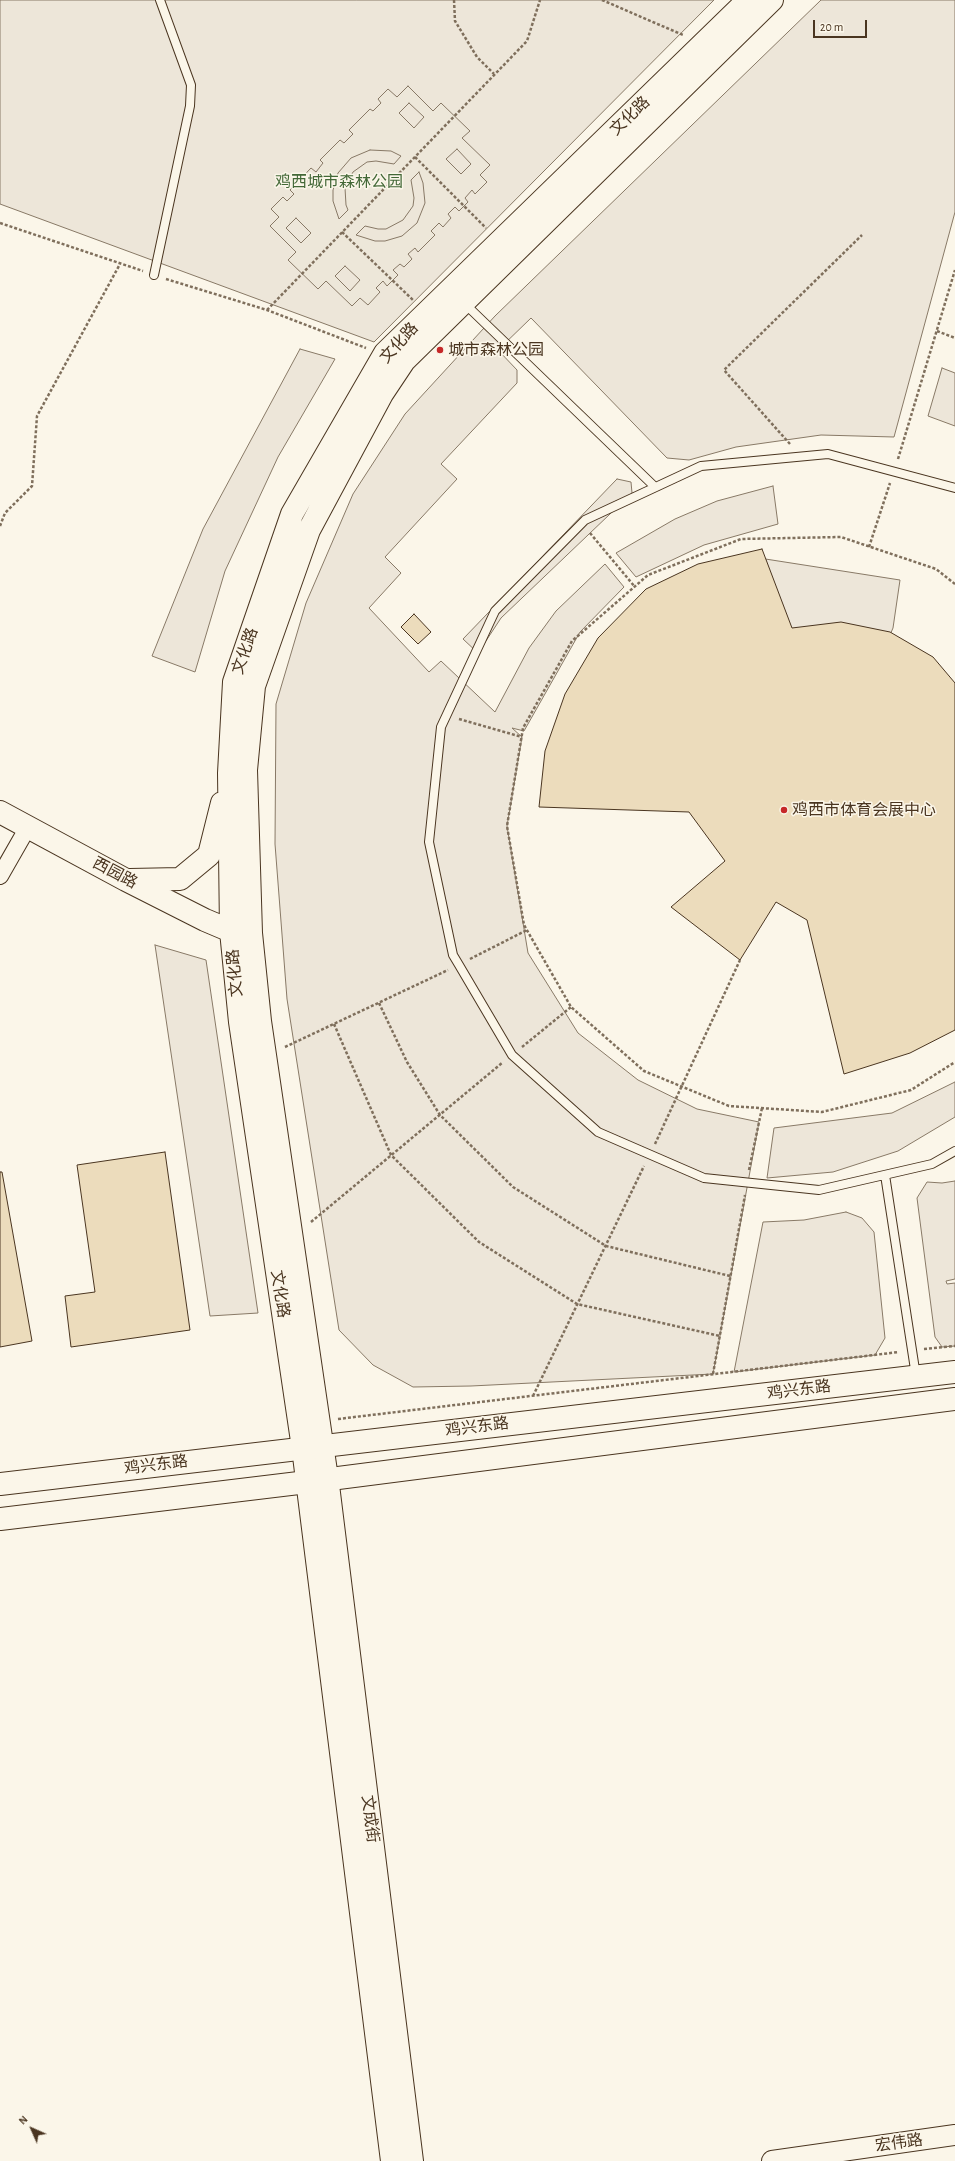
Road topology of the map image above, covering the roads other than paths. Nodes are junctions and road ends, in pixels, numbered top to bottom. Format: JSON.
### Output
{"nodes":[{"id":1,"x":160,"y":0,"type":"edge"},
{"id":2,"x":748,"y":0,"type":"edge"},
{"id":3,"x":772,"y":0,"type":"edge"},
{"id":4,"x":154,"y":275,"type":"road end"},
{"id":5,"x":463,"y":302,"type":"junction"},
{"id":6,"x":655,"y":487,"type":"junction"},
{"id":7,"x":955,"y":488,"type":"edge"},
{"id":8,"x":230,"y":773,"type":"junction"},
{"id":9,"x":0,"y":812,"type":"edge"},
{"id":10,"x":28,"y":827,"type":"junction"},
{"id":11,"x":0,"y":876,"type":"edge"},
{"id":12,"x":126,"y":880,"type":"junction"},
{"id":13,"x":241,"y":932,"type":"junction"},
{"id":14,"x":955,"y":1151,"type":"edge"},
{"id":15,"x":885,"y":1175,"type":"junction"},
{"id":16,"x":955,"y":1372,"type":"edge"},
{"id":17,"x":916,"y":1376,"type":"junction"},
{"id":18,"x":955,"y":1399,"type":"edge"},
{"id":19,"x":312,"y":1446,"type":"junction"},
{"id":20,"x":317,"y":1480,"type":"junction"},
{"id":21,"x":0,"y":1484,"type":"edge"},
{"id":22,"x":0,"y":1519,"type":"edge"},
{"id":23,"x":955,"y":2135,"type":"edge"},
{"id":24,"x":392,"y":2161,"type":"edge"},
{"id":25,"x":412,"y":2161,"type":"edge"},
{"id":26,"x":772,"y":2161,"type":"edge"}],
"edges":[{"from":1,"to":4,"type":"lane"},
{"from":2,"to":8,"type":"main road","name":"文化路"},
{"from":3,"to":5,"type":"main road","name":"文化路"},
{"from":5,"to":6,"type":"lane"},
{"from":5,"to":13,"type":"main road","name":"文化路"},
{"from":6,"to":7,"type":"lane"},
{"from":6,"to":15,"type":"lane"},
{"from":8,"to":12,"type":"main road"},
{"from":8,"to":13,"type":"main road","name":"文化路"},
{"from":9,"to":10,"type":"main road","name":"西园路"},
{"from":10,"to":11,"type":"street"},
{"from":10,"to":12,"type":"main road","name":"西园路"},
{"from":12,"to":13,"type":"main road","name":"西园路"},
{"from":13,"to":19,"type":"main road","name":"文化路"},
{"from":13,"to":19,"type":"main road","name":"文化路"},
{"from":14,"to":15,"type":"lane"},
{"from":15,"to":17,"type":"lane"},
{"from":16,"to":17,"type":"main road","name":"鸡兴东路"},
{"from":17,"to":19,"type":"main road","name":"鸡兴东路"},
{"from":18,"to":20,"type":"main road","name":"鸡兴东路"},
{"from":19,"to":20,"type":"main road","name":"文化路"},
{"from":19,"to":21,"type":"main road","name":"鸡兴东路"},
{"from":20,"to":22,"type":"main road","name":"鸡兴东路"},
{"from":20,"to":24,"type":"main road","name":"文成街"},
{"from":20,"to":25,"type":"main road","name":"文成街"},
{"from":23,"to":26,"type":"street","name":"宏伟路"}]}
